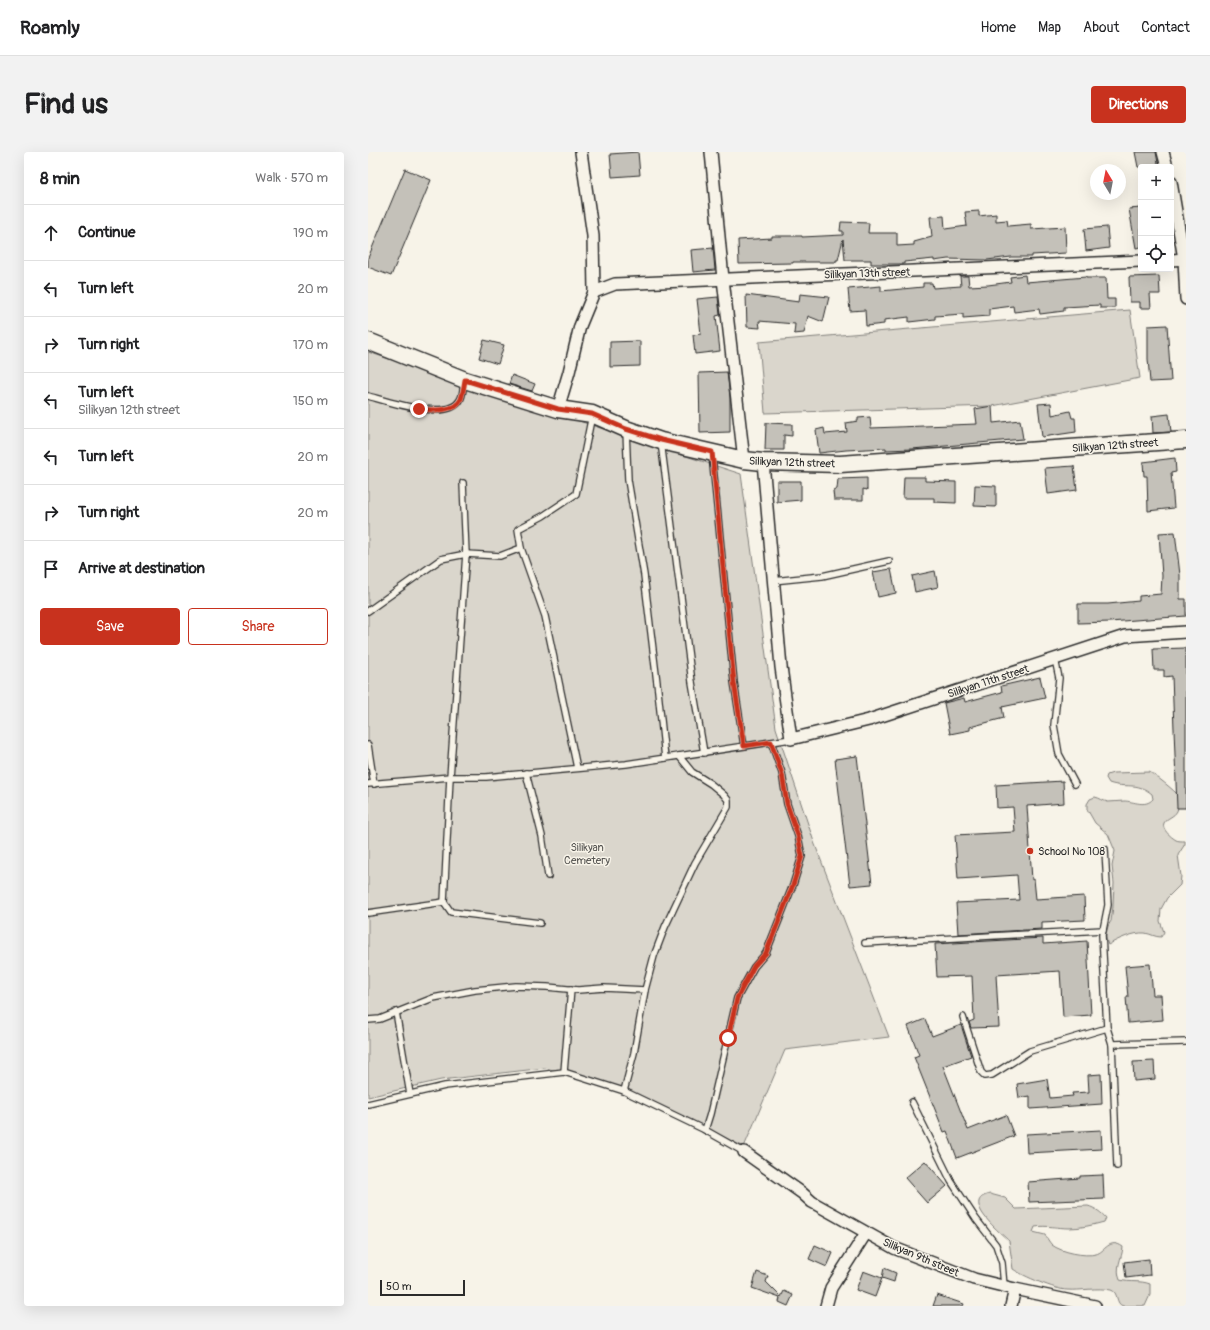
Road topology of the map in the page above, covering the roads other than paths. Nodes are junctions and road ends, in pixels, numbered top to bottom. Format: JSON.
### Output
{"nodes":[{"id":1,"x":581,"y":152,"type":"edge"},
{"id":2,"x":711,"y":152,"type":"edge"},
{"id":3,"x":1163,"y":152,"type":"edge"},
{"id":4,"x":1166,"y":164,"type":"edge"},
{"id":5,"x":1174,"y":198,"type":"edge"},
{"id":6,"x":1185,"y":259,"type":"edge"},
{"id":7,"x":1174,"y":260,"type":"edge"},
{"id":8,"x":1138,"y":261,"type":"edge"},
{"id":9,"x":723,"y":279,"type":"junction"},
{"id":10,"x":594,"y":292,"type":"junction"},
{"id":11,"x":1186,"y":299,"type":"edge"},
{"id":12,"x":368,"y":341,"type":"edge"},
{"id":13,"x":465,"y":380,"type":"junction"},
{"id":14,"x":368,"y":396,"type":"edge"},
{"id":15,"x":558,"y":409,"type":"junction"},
{"id":16,"x":592,"y":414,"type":"junction"},
{"id":17,"x":626,"y":429,"type":"junction"},
{"id":18,"x":661,"y":440,"type":"junction"},
{"id":19,"x":1186,"y":440,"type":"edge"},
{"id":20,"x":712,"y":452,"type":"junction"},
{"id":21,"x":744,"y":460,"type":"junction"},
{"id":22,"x":763,"y":462,"type":"junction"},
{"id":23,"x":463,"y":483,"type":"dead end"},
{"id":24,"x":521,"y":548,"type":"junction"},
{"id":25,"x":466,"y":554,"type":"junction"},
{"id":26,"x":889,"y":561,"type":"dead end"},
{"id":27,"x":773,"y":582,"type":"junction"},
{"id":28,"x":368,"y":611,"type":"edge"},
{"id":29,"x":1186,"y":632,"type":"edge"},
{"id":30,"x":1055,"y":659,"type":"junction"},
{"id":31,"x":792,"y":739,"type":"junction"},
{"id":32,"x":771,"y":742,"type":"junction"},
{"id":33,"x":368,"y":745,"type":"edge"},
{"id":34,"x":744,"y":746,"type":"junction"},
{"id":35,"x":704,"y":752,"type":"junction"},
{"id":36,"x":679,"y":756,"type":"junction"},
{"id":37,"x":664,"y":758,"type":"junction"},
{"id":38,"x":577,"y":768,"type":"junction"},
{"id":39,"x":526,"y":773,"type":"junction"},
{"id":40,"x":450,"y":777,"type":"junction"},
{"id":41,"x":371,"y":784,"type":"edge"},
{"id":42,"x":1075,"y":784,"type":"dead end"},
{"id":43,"x":1105,"y":849,"type":"dead end"},
{"id":44,"x":548,"y":876,"type":"dead end"},
{"id":45,"x":444,"y":902,"type":"junction"},
{"id":46,"x":368,"y":913,"type":"edge"},
{"id":47,"x":540,"y":923,"type":"dead end"},
{"id":48,"x":1103,"y":930,"type":"junction"},
{"id":49,"x":865,"y":943,"type":"dead end"},
{"id":50,"x":571,"y":989,"type":"junction"},
{"id":51,"x":645,"y":990,"type":"junction"},
{"id":52,"x":396,"y":1012,"type":"junction"},
{"id":53,"x":963,"y":1016,"type":"dead end"},
{"id":54,"x":368,"y":1020,"type":"edge"},
{"id":55,"x":1107,"y":1028,"type":"junction"},
{"id":56,"x":1186,"y":1042,"type":"edge"},
{"id":57,"x":1112,"y":1044,"type":"junction"},
{"id":58,"x":564,"y":1072,"type":"junction"},
{"id":59,"x":624,"y":1091,"type":"junction"},
{"id":60,"x":410,"y":1094,"type":"junction"},
{"id":61,"x":912,"y":1102,"type":"dead end"},
{"id":62,"x":368,"y":1104,"type":"edge"},
{"id":63,"x":705,"y":1130,"type":"junction"},
{"id":64,"x":744,"y":1152,"type":"joint"},
{"id":65,"x":1116,"y":1166,"type":"dead end"},
{"id":66,"x":866,"y":1233,"type":"junction"},
{"id":67,"x":1004,"y":1286,"type":"junction"},
{"id":68,"x":1016,"y":1289,"type":"junction"},
{"id":69,"x":826,"y":1306,"type":"edge"},
{"id":70,"x":1011,"y":1306,"type":"edge"},
{"id":71,"x":1096,"y":1306,"type":"edge"}],
"edges":[{"from":1,"to":10,"type":"street"},
{"from":2,"to":9,"type":"street"},
{"from":3,"to":4,"type":"street"},
{"from":5,"to":6,"type":"street"},
{"from":6,"to":7,"type":"street"},
{"from":6,"to":11,"type":"street"},
{"from":8,"to":9,"type":"street","name":"Silikyan 13th street"},
{"from":9,"to":10,"type":"street","name":"Silikyan 13th street"},
{"from":9,"to":21,"type":"street"},
{"from":10,"to":15,"type":"street"},
{"from":12,"to":13,"type":"main road","name":"Silikyan 12th street"},
{"from":13,"to":14,"type":"lane"},
{"from":13,"to":15,"type":"main road","name":"Silikyan 12th street"},
{"from":15,"to":16,"type":"main road","name":"Silikyan 12th street"},
{"from":16,"to":17,"type":"main road","name":"Silikyan 12th street"},
{"from":16,"to":24,"type":"lane"},
{"from":17,"to":18,"type":"main road","name":"Silikyan 12th street"},
{"from":17,"to":37,"type":"lane"},
{"from":18,"to":20,"type":"main road","name":"Silikyan 12th street"},
{"from":18,"to":35,"type":"lane"},
{"from":19,"to":22,"type":"main road","name":"Silikyan 12th street"},
{"from":20,"to":21,"type":"main road","name":"Silikyan 12th street"},
{"from":20,"to":34,"type":"lane"},
{"from":21,"to":22,"type":"main road","name":"Silikyan 12th street"},
{"from":22,"to":27,"type":"street"},
{"from":23,"to":25,"type":"lane"},
{"from":24,"to":25,"type":"lane"},
{"from":24,"to":38,"type":"lane"},
{"from":25,"to":28,"type":"lane"},
{"from":25,"to":40,"type":"lane"},
{"from":26,"to":27,"type":"lane"},
{"from":27,"to":31,"type":"street"},
{"from":29,"to":30,"type":"street","name":"Silikyan 11th street"},
{"from":30,"to":31,"type":"street","name":"Silikyan 11th street"},
{"from":30,"to":42,"type":"lane"},
{"from":31,"to":32,"type":"lane"},
{"from":32,"to":34,"type":"lane"},
{"from":32,"to":63,"type":"lane"},
{"from":33,"to":41,"type":"lane"},
{"from":34,"to":35,"type":"lane"},
{"from":35,"to":36,"type":"lane"},
{"from":36,"to":37,"type":"lane"},
{"from":36,"to":51,"type":"lane"},
{"from":37,"to":38,"type":"lane"},
{"from":38,"to":39,"type":"lane"},
{"from":39,"to":40,"type":"lane"},
{"from":39,"to":44,"type":"lane"},
{"from":40,"to":41,"type":"lane"},
{"from":40,"to":45,"type":"lane"},
{"from":43,"to":48,"type":"lane"},
{"from":45,"to":46,"type":"lane"},
{"from":45,"to":47,"type":"lane"},
{"from":48,"to":49,"type":"lane"},
{"from":48,"to":55,"type":"lane"},
{"from":50,"to":51,"type":"lane"},
{"from":50,"to":52,"type":"lane"},
{"from":50,"to":58,"type":"lane"},
{"from":51,"to":59,"type":"lane"},
{"from":52,"to":54,"type":"lane"},
{"from":52,"to":60,"type":"lane"},
{"from":53,"to":55,"type":"lane"},
{"from":55,"to":57,"type":"lane"},
{"from":56,"to":57,"type":"lane"},
{"from":57,"to":65,"type":"lane"},
{"from":58,"to":59,"type":"lane"},
{"from":58,"to":60,"type":"lane"},
{"from":59,"to":63,"type":"lane"},
{"from":60,"to":62,"type":"lane"},
{"from":61,"to":67,"type":"lane"},
{"from":63,"to":64,"type":"lane"},
{"from":64,"to":66,"type":"street","name":"Silikyan 9th street"},
{"from":66,"to":67,"type":"street","name":"Silikyan 9th street"},
{"from":66,"to":69,"type":"street"},
{"from":67,"to":68,"type":"street","name":"Silikyan 9th street"},
{"from":68,"to":70,"type":"street"},
{"from":68,"to":71,"type":"street","name":"Silikyan 9th street"}]}
